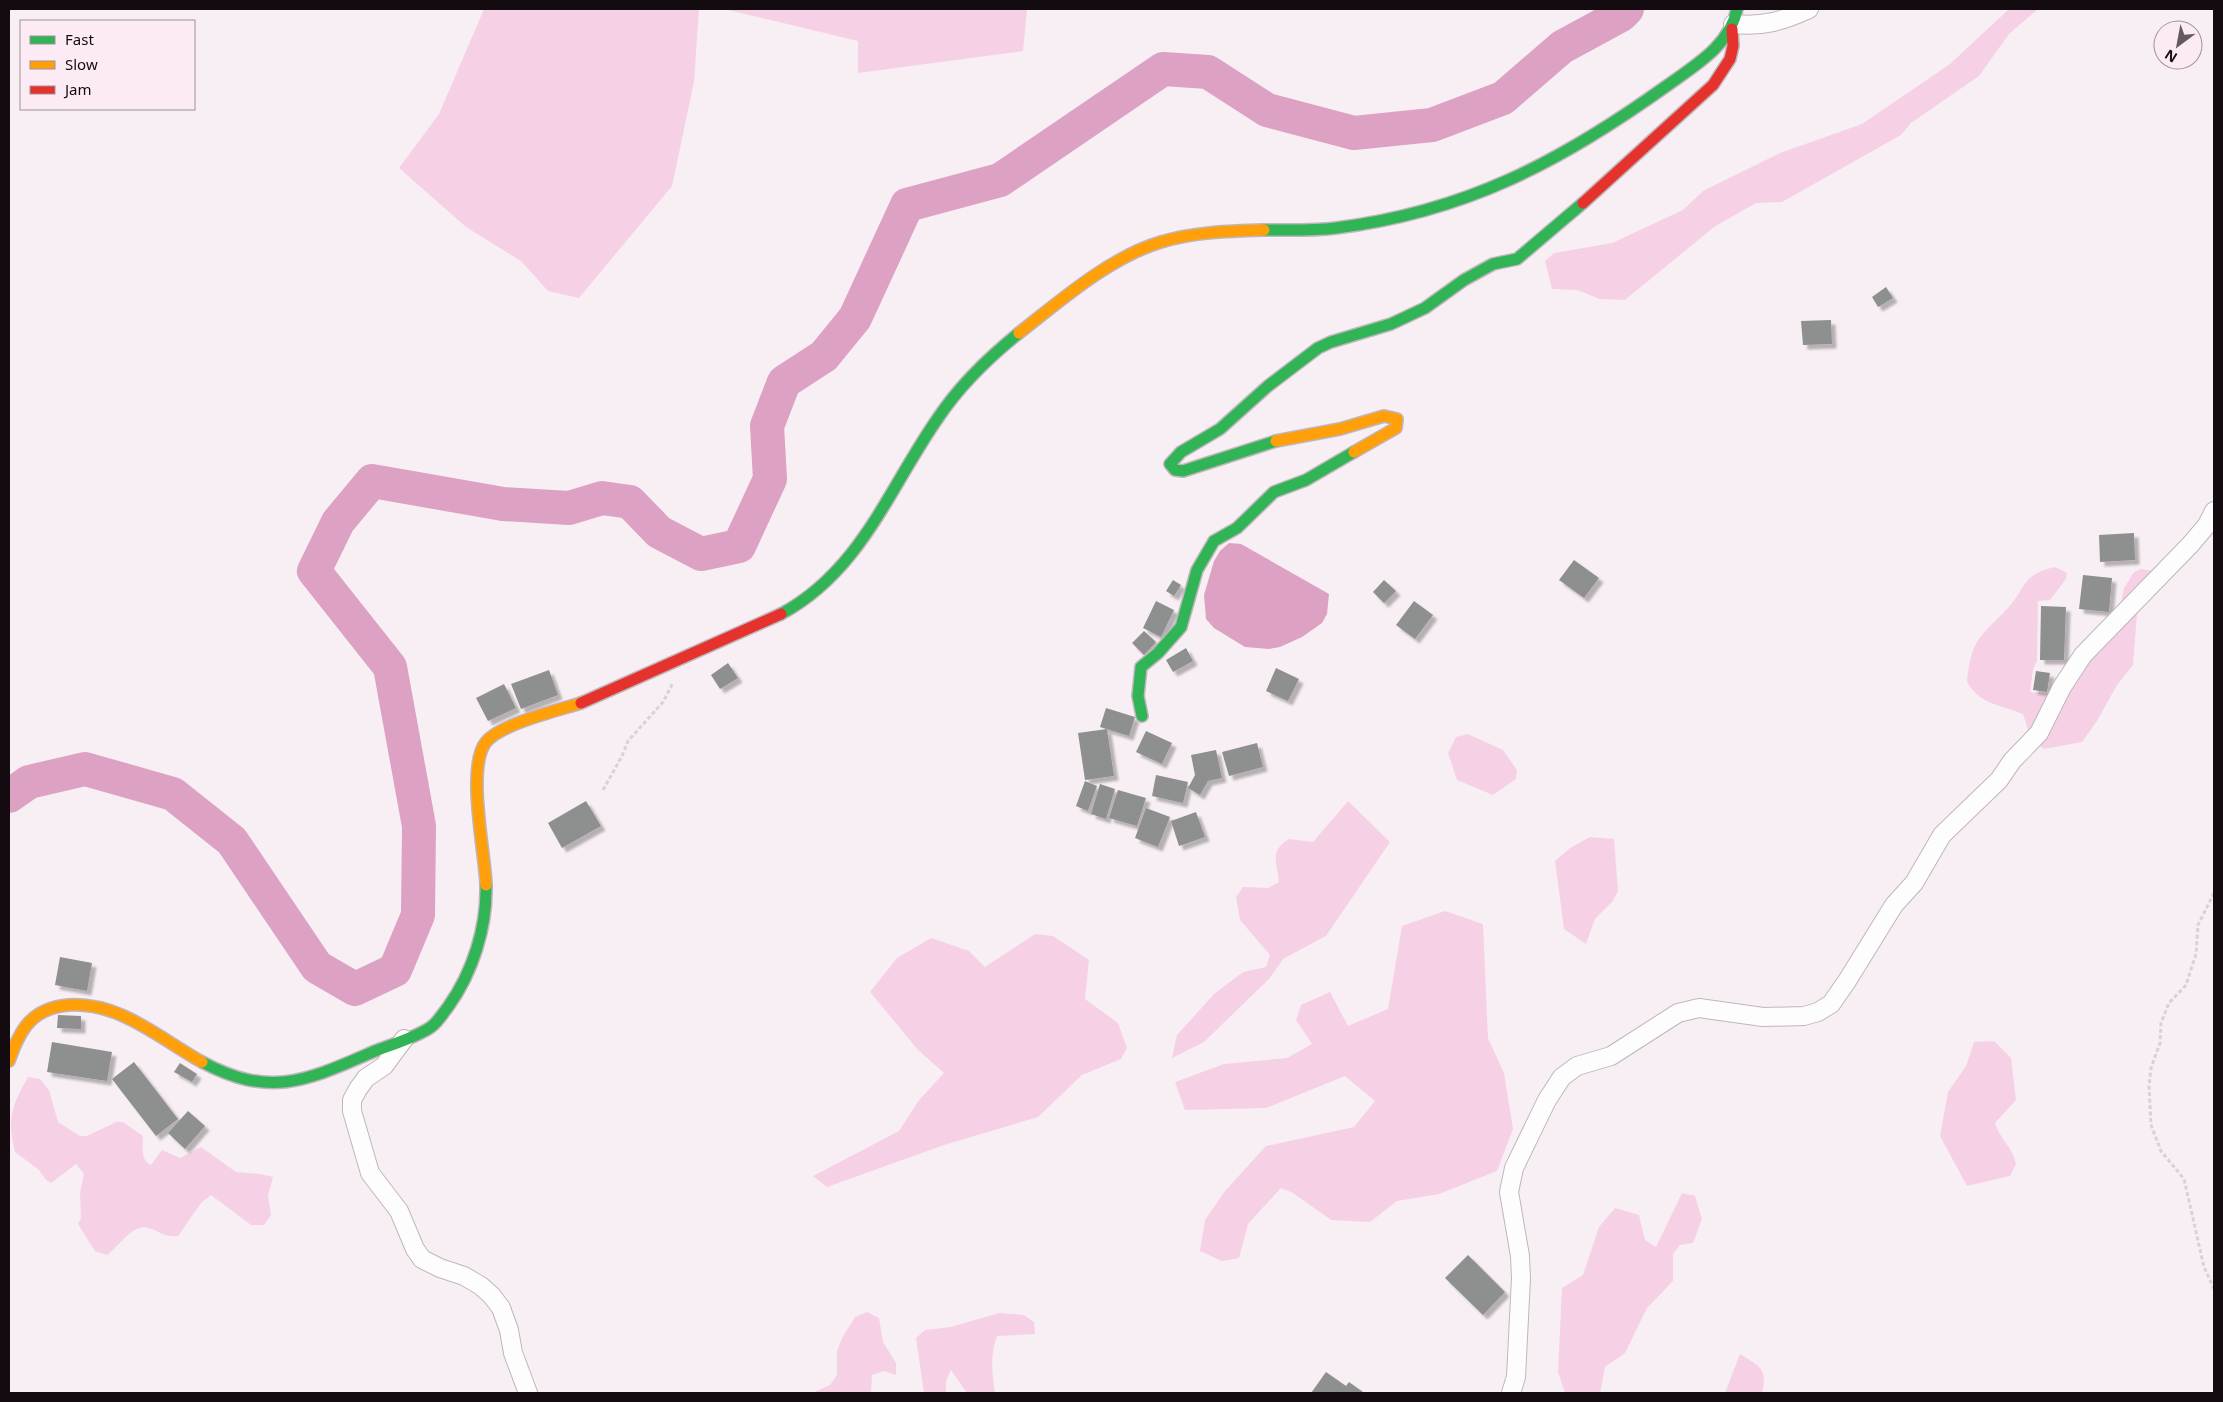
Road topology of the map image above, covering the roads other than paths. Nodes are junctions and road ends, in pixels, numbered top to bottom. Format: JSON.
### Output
{"nodes":[{"id":1,"x":1810,"y":9,"type":"edge"},
{"id":2,"x":1734,"y":21,"type":"edge"},
{"id":3,"x":2214,"y":512,"type":"edge"},
{"id":4,"x":1142,"y":716,"type":"dead end"},
{"id":5,"x":404,"y":1039,"type":"junction"},
{"id":6,"x":9,"y":1061,"type":"edge"},
{"id":7,"x":528,"y":1393,"type":"edge"},
{"id":8,"x":1511,"y":1393,"type":"edge"}],
"edges":[{"from":1,"to":2,"type":"street"},
{"from":2,"to":4,"type":"street"},
{"from":2,"to":5,"type":"street"},
{"from":3,"to":8,"type":"street"},
{"from":5,"to":6,"type":"street"},
{"from":5,"to":7,"type":"street"}]}
